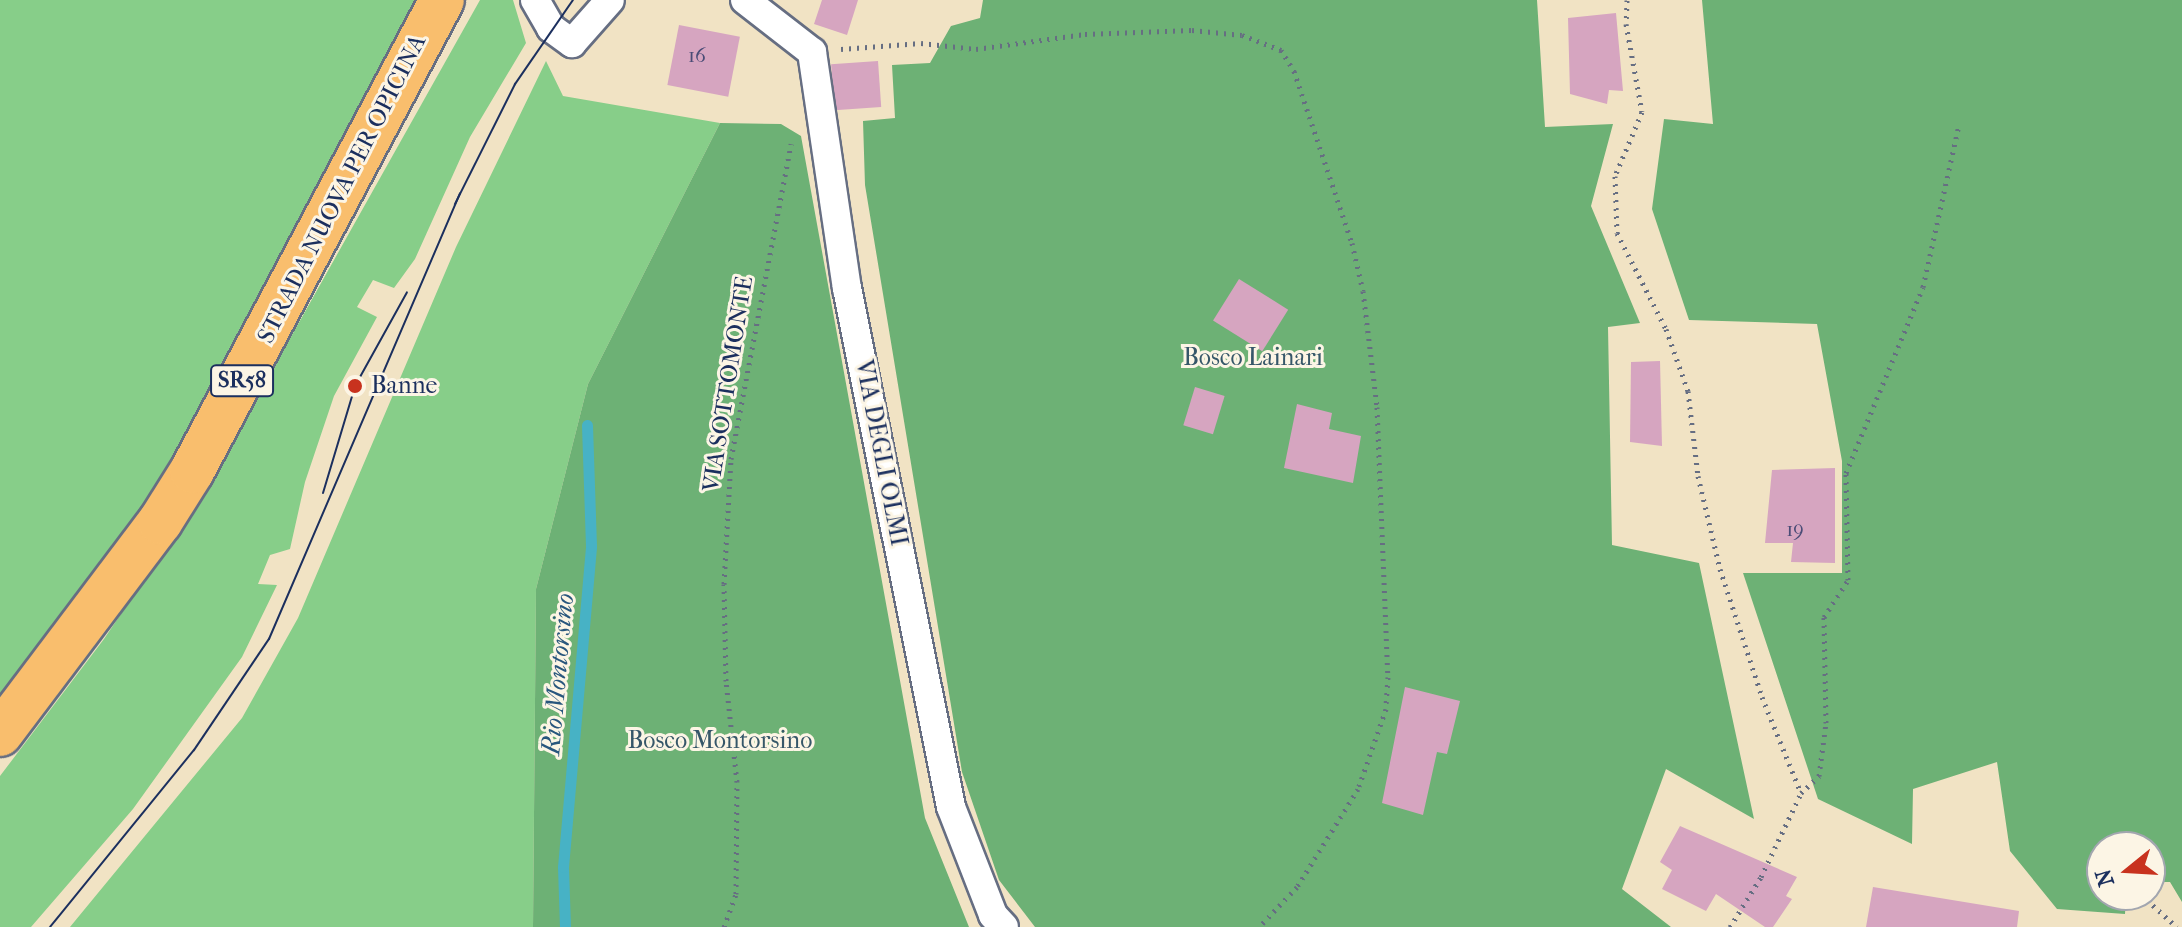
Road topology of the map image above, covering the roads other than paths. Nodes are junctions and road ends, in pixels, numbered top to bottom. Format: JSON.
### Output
{"nodes":[{"id":1,"x":442,"y":0,"type":"edge"},
{"id":2,"x":535,"y":0,"type":"edge"},
{"id":3,"x":610,"y":0,"type":"edge"},
{"id":4,"x":745,"y":0,"type":"edge"},
{"id":5,"x":0,"y":734,"type":"edge"},
{"id":6,"x":1004,"y":927,"type":"edge"}],
"edges":[{"from":1,"to":5,"type":"main road","name":"STRADA NUOVA PER OPICINA","number":"SR58"},
{"from":2,"to":3,"type":"street"},
{"from":4,"to":6,"type":"street","name":"VIA DEGLI OLMI"}]}
